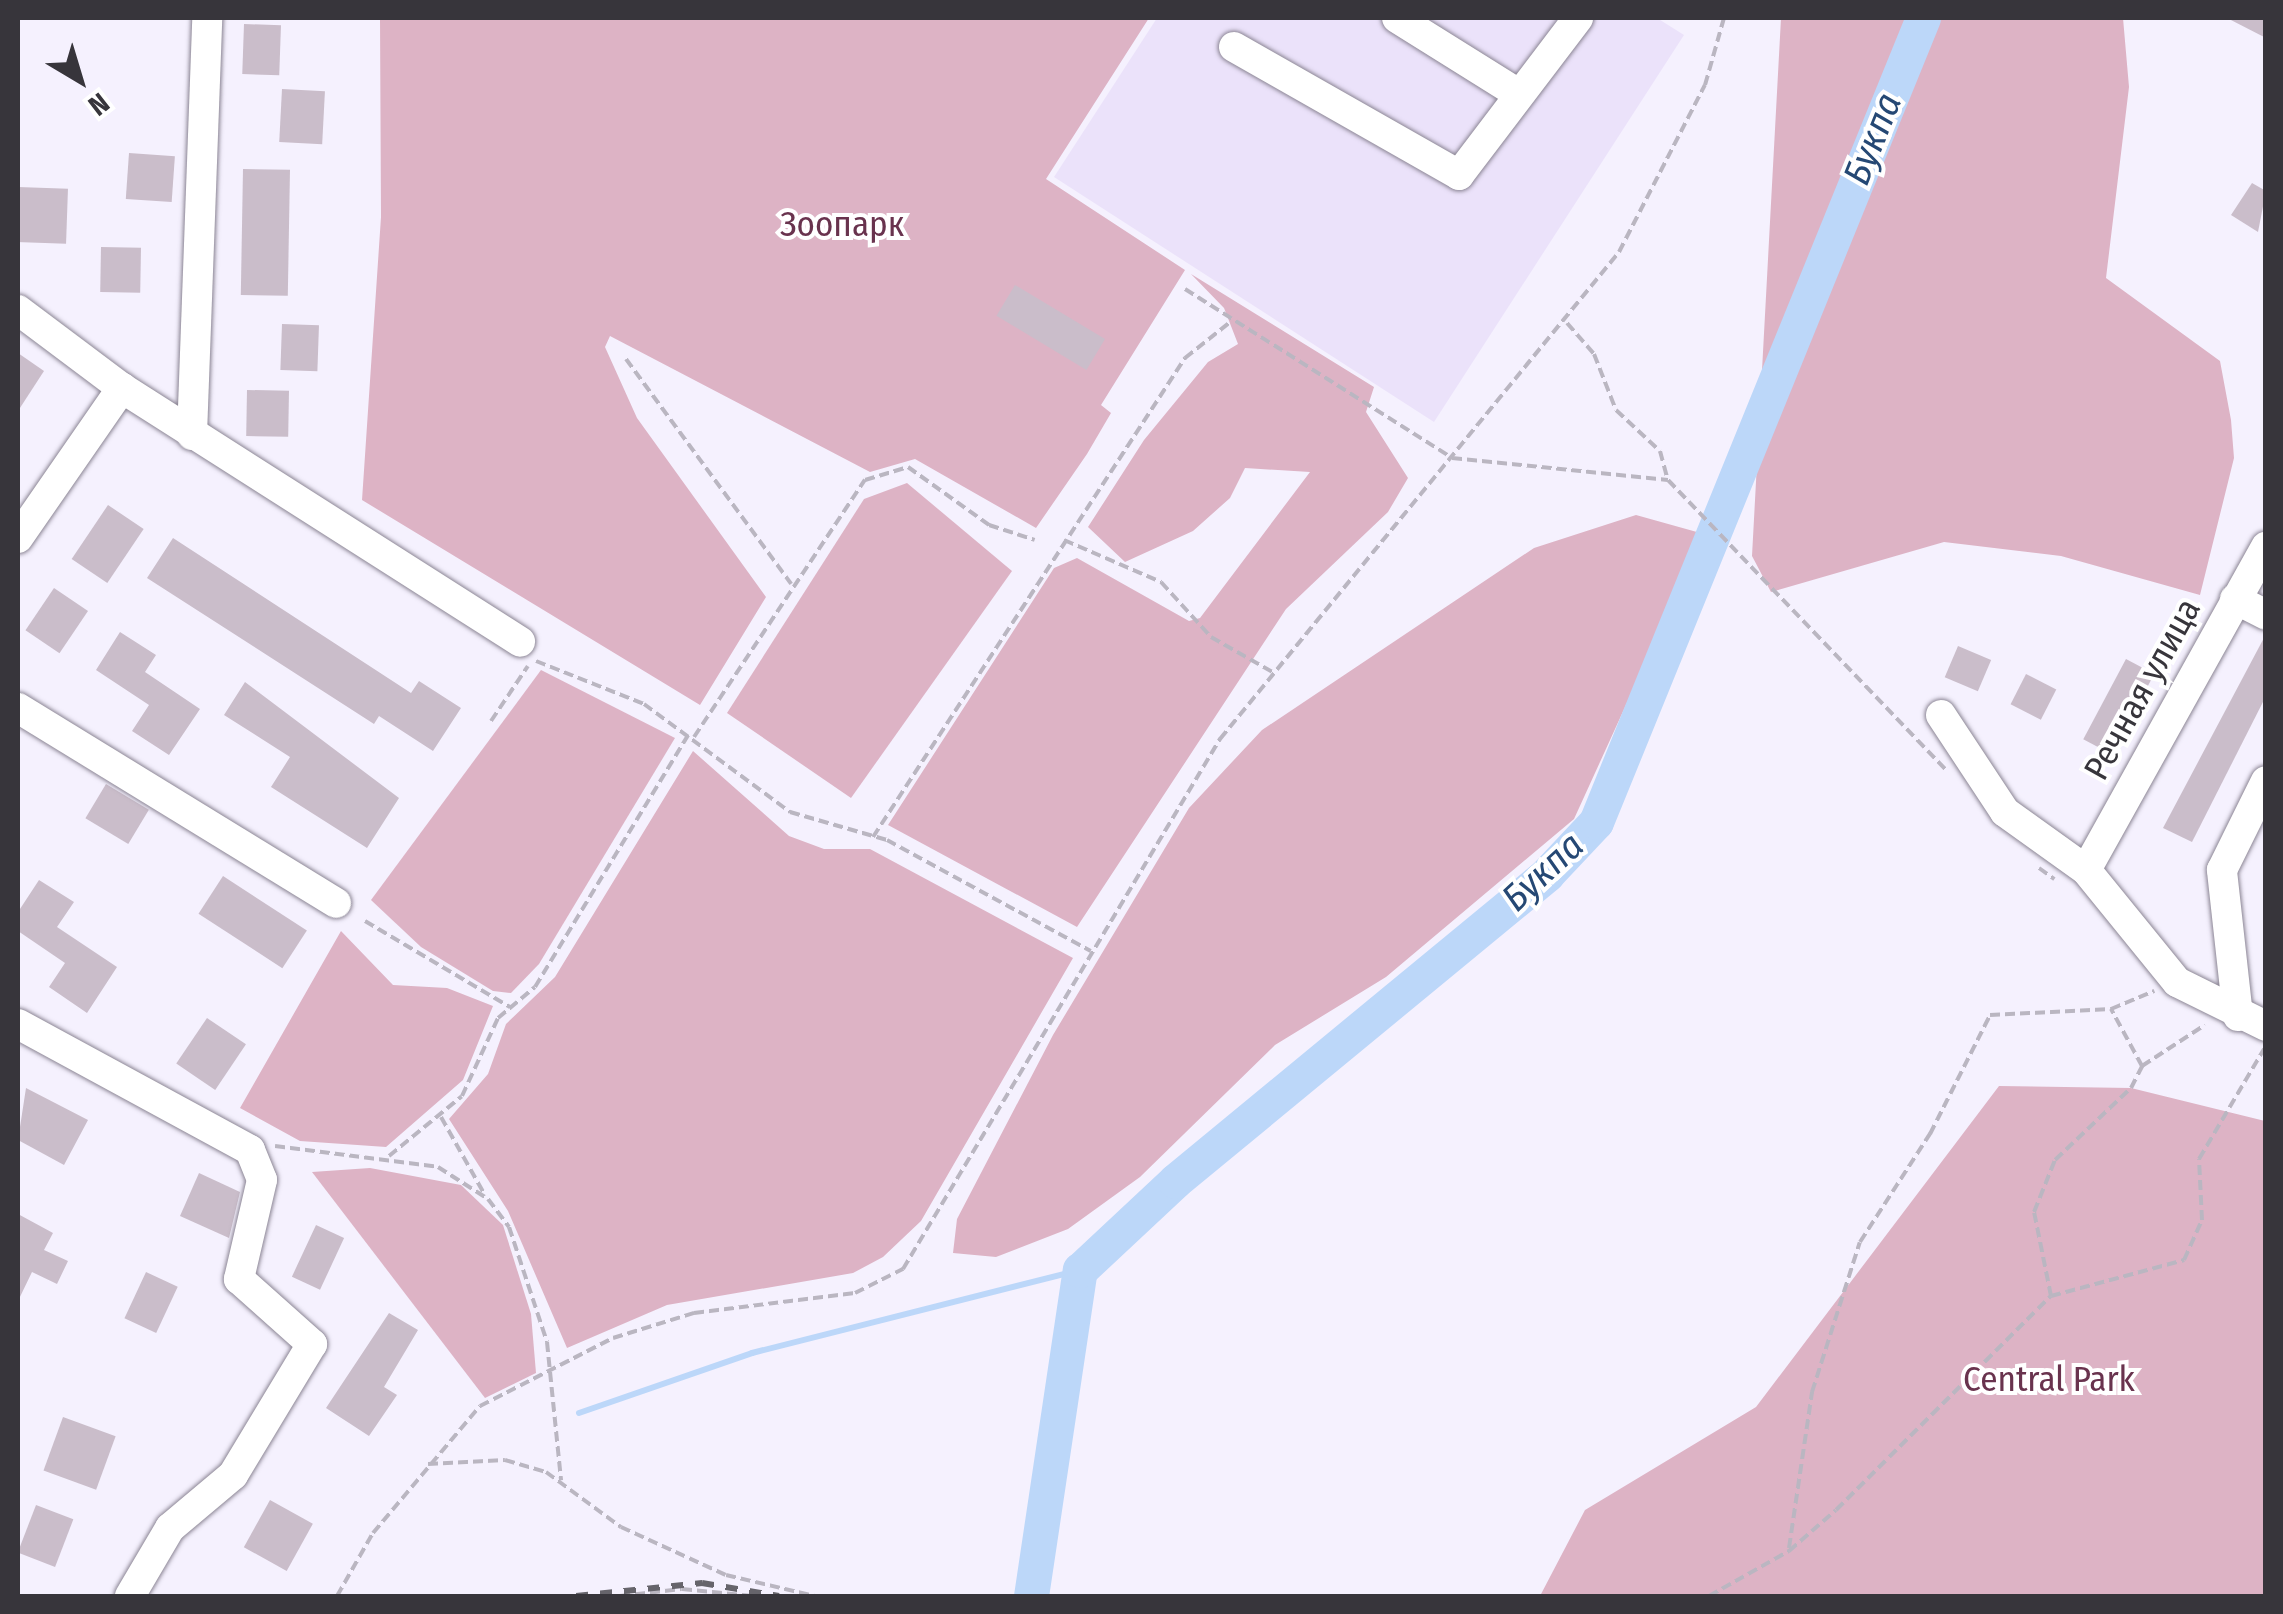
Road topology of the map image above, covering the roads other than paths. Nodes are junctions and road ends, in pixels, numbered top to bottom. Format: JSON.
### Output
{"nodes":[{"id":1,"x":207,"y":18,"type":"edge"},
{"id":2,"x":1397,"y":18,"type":"edge"},
{"id":3,"x":1578,"y":18,"type":"edge"},
{"id":4,"x":1234,"y":47,"type":"dead end"},
{"id":5,"x":1516,"y":93,"type":"junction"},
{"id":6,"x":18,"y":310,"type":"edge"},
{"id":7,"x":122,"y":388,"type":"junction"},
{"id":8,"x":192,"y":435,"type":"junction"},
{"id":9,"x":18,"y":538,"type":"edge"},
{"id":10,"x":2266,"y":547,"type":"edge"},
{"id":11,"x":2235,"y":599,"type":"junction"},
{"id":12,"x":2266,"y":615,"type":"edge"},
{"id":13,"x":520,"y":642,"type":"dead end"},
{"id":14,"x":18,"y":708,"type":"edge"},
{"id":15,"x":1941,"y":715,"type":"dead end"},
{"id":16,"x":2266,"y":781,"type":"edge"},
{"id":17,"x":2086,"y":870,"type":"junction"},
{"id":18,"x":336,"y":903,"type":"dead end"},
{"id":19,"x":2243,"y":1018,"type":"edge"},
{"id":20,"x":18,"y":1024,"type":"edge"},
{"id":21,"x":130,"y":1596,"type":"edge"}],
"edges":[{"from":1,"to":8,"type":"street"},
{"from":2,"to":5,"type":"street"},
{"from":3,"to":5,"type":"street"},
{"from":4,"to":5,"type":"street"},
{"from":6,"to":7,"type":"street"},
{"from":7,"to":8,"type":"street"},
{"from":7,"to":9,"type":"street"},
{"from":8,"to":13,"type":"street"},
{"from":10,"to":11,"type":"street","name":"Речная улица"},
{"from":11,"to":12,"type":"street"},
{"from":11,"to":17,"type":"street","name":"Речная улица"},
{"from":14,"to":18,"type":"street"},
{"from":15,"to":17,"type":"street"},
{"from":16,"to":19,"type":"street"},
{"from":17,"to":19,"type":"street"},
{"from":20,"to":21,"type":"street"}]}
